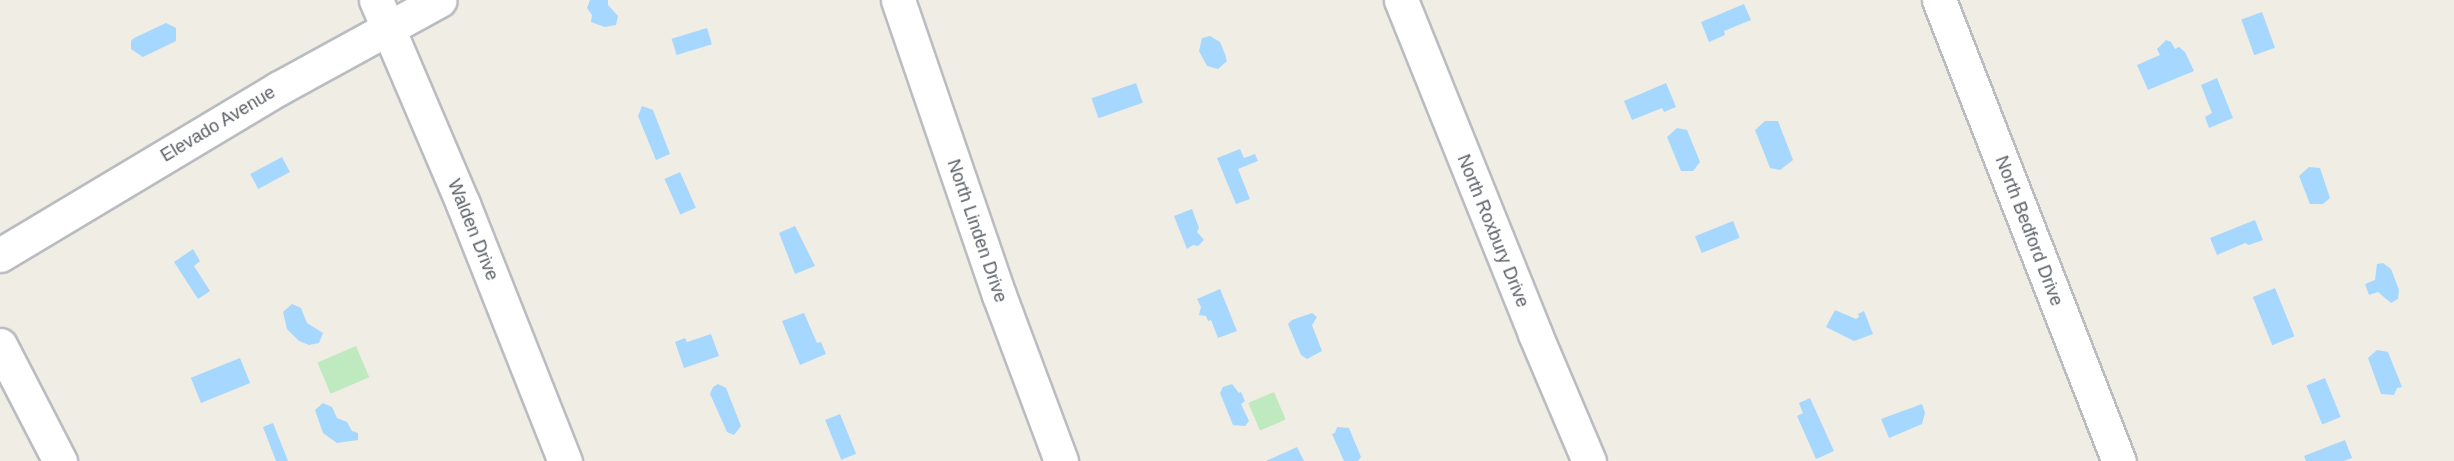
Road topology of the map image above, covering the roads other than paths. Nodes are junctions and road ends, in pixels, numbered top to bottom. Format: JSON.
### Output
{"nodes":[{"id":1,"x":440,"y":0,"type":"edge"},
{"id":2,"x":898,"y":0,"type":"edge"},
{"id":3,"x":1401,"y":0,"type":"edge"},
{"id":4,"x":1939,"y":0,"type":"edge"},
{"id":5,"x":382,"y":14,"type":"edge"},
{"id":6,"x":0,"y":255,"type":"edge"},
{"id":7,"x":0,"y":345,"type":"edge"},
{"id":8,"x":60,"y":461,"type":"edge"},
{"id":9,"x":565,"y":461,"type":"edge"},
{"id":10,"x":1061,"y":461,"type":"edge"},
{"id":11,"x":1589,"y":461,"type":"edge"},
{"id":12,"x":2119,"y":461,"type":"edge"}],
"edges":[{"from":1,"to":5,"type":"street","name":"Elevado Avenue"},
{"from":2,"to":10,"type":"street","name":"North Linden Drive"},
{"from":3,"to":11,"type":"street","name":"North Roxbury Drive"},
{"from":4,"to":12,"type":"street","name":"North Bedford Drive"},
{"from":5,"to":6,"type":"street","name":"Elevado Avenue"},
{"from":5,"to":9,"type":"street","name":"Walden Drive"},
{"from":7,"to":8,"type":"street"}]}
